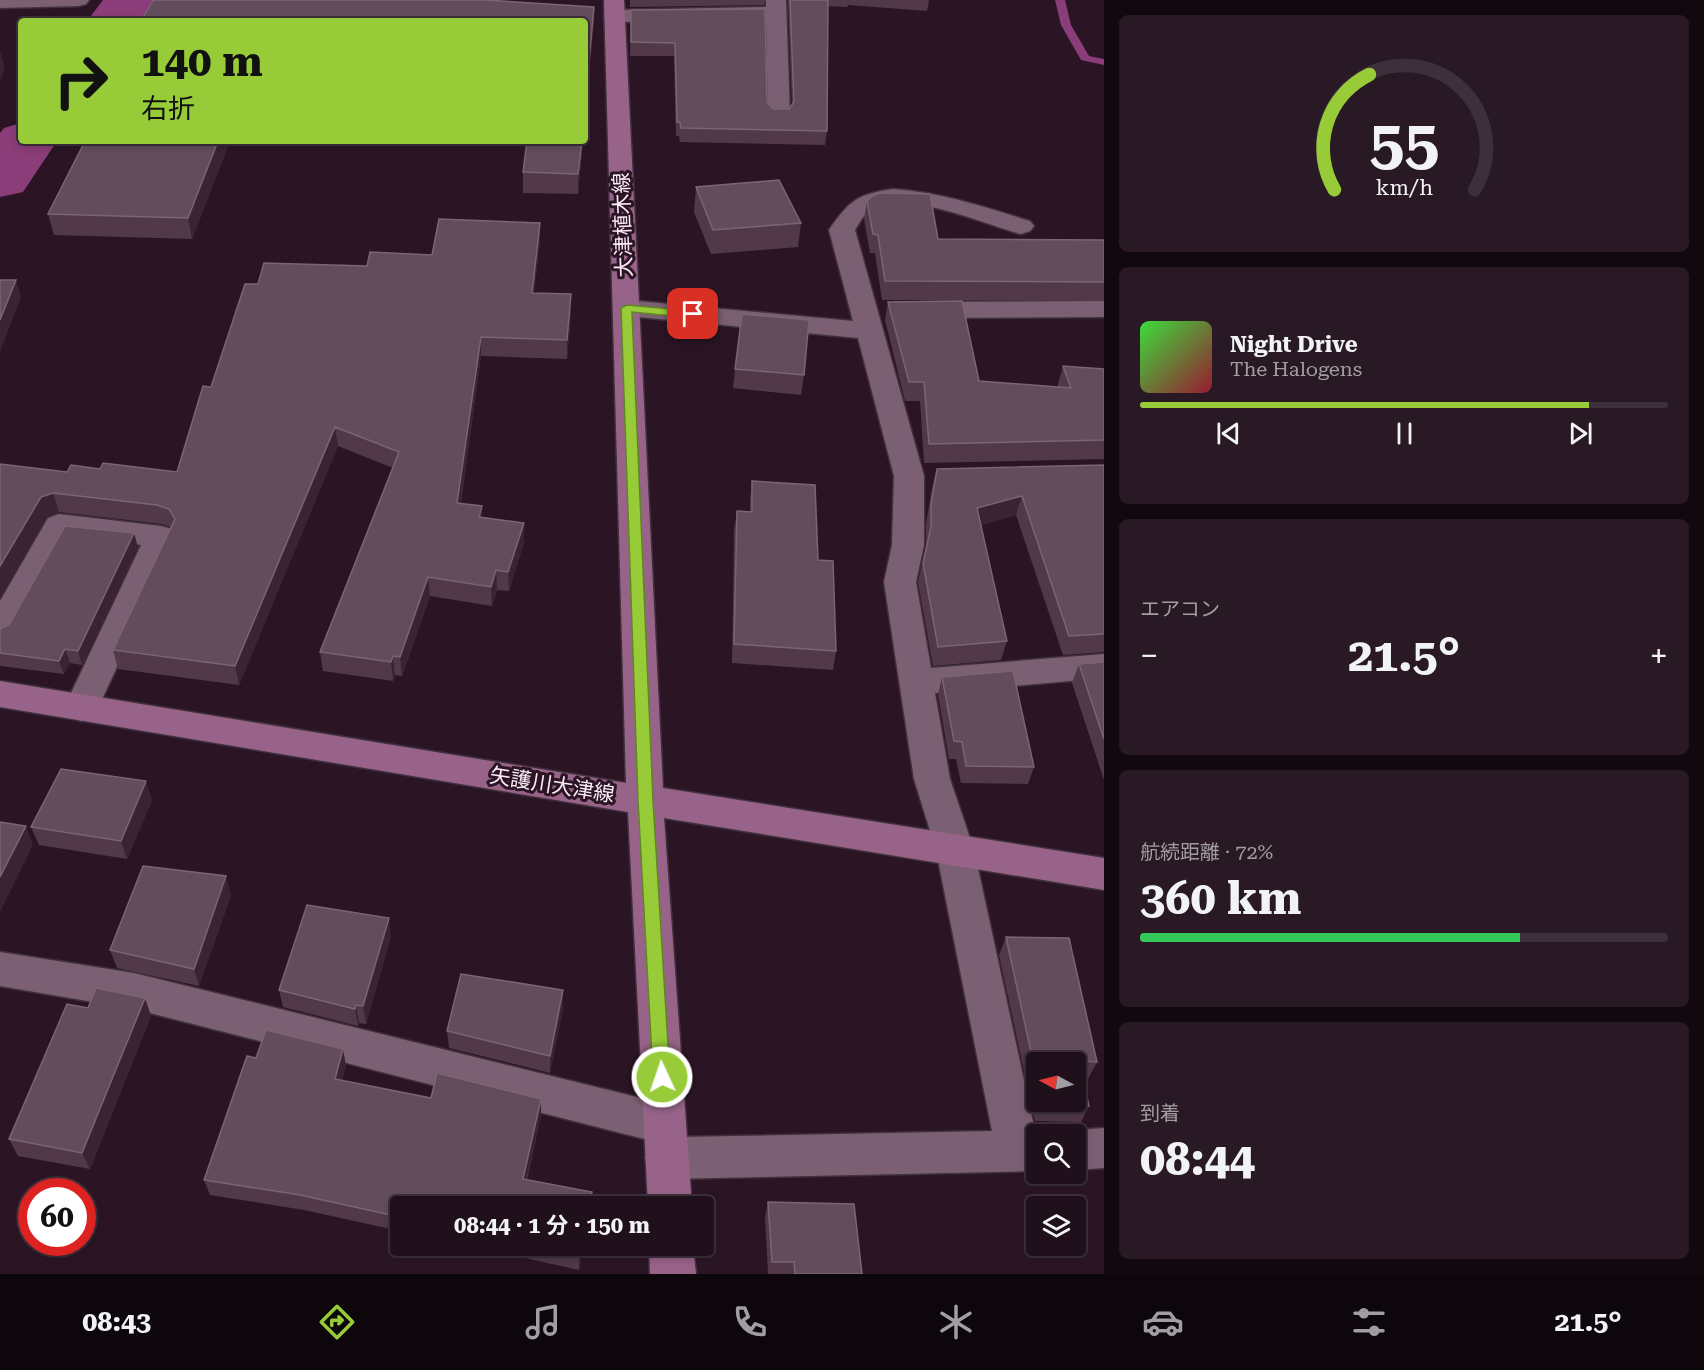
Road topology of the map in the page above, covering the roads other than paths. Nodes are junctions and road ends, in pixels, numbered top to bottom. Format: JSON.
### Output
{"nodes":[{"id":1,"x":79,"y":0,"type":"edge"},
{"id":2,"x":0,"y":2,"type":"edge"},
{"id":3,"x":776,"y":7,"type":"edge"},
{"id":4,"x":614,"y":8,"type":"edge"},
{"id":5,"x":779,"y":116,"type":"edge"},
{"id":6,"x":1021,"y":226,"type":"dead end"},
{"id":7,"x":627,"y":308,"type":"junction"},
{"id":8,"x":1104,"y":309,"type":"edge"},
{"id":9,"x":881,"y":316,"type":"junction"},
{"id":10,"x":0,"y":630,"type":"edge"},
{"id":11,"x":1104,"y":666,"type":"edge"},
{"id":12,"x":916,"y":682,"type":"junction"},
{"id":13,"x":0,"y":694,"type":"edge"},
{"id":14,"x":81,"y":708,"type":"junction"},
{"id":15,"x":645,"y":800,"type":"junction"},
{"id":16,"x":955,"y":850,"type":"junction"},
{"id":17,"x":1104,"y":873,"type":"edge"},
{"id":18,"x":0,"y":969,"type":"edge"},
{"id":19,"x":666,"y":1141,"type":"junction"},
{"id":20,"x":1026,"y":1148,"type":"edge"},
{"id":21,"x":1104,"y":1148,"type":"edge"},
{"id":22,"x":1086,"y":1149,"type":"edge"},
{"id":23,"x":1026,"y":1152,"type":"edge"},
{"id":24,"x":669,"y":1196,"type":"edge"},
{"id":25,"x":672,"y":1256,"type":"edge"},
{"id":26,"x":673,"y":1274,"type":"edge"}],
"edges":[{"from":1,"to":2,"type":"street"},
{"from":3,"to":4,"type":"street"},
{"from":3,"to":5,"type":"street"},
{"from":4,"to":7,"type":"main road","name":"大津植木線"},
{"from":6,"to":9,"type":"street"},
{"from":7,"to":9,"type":"street"},
{"from":7,"to":15,"type":"main road","name":"大津植木線"},
{"from":8,"to":9,"type":"street"},
{"from":9,"to":12,"type":"street"},
{"from":10,"to":14,"type":"street"},
{"from":11,"to":12,"type":"street"},
{"from":12,"to":16,"type":"street"},
{"from":13,"to":14,"type":"main road","name":"矢護川大津線"},
{"from":14,"to":15,"type":"main road","name":"矢護川大津線"},
{"from":15,"to":16,"type":"main road","name":"矢護川大津線"},
{"from":15,"to":19,"type":"main road","name":"大津植木線"},
{"from":16,"to":17,"type":"main road","name":"矢護川大津線"},
{"from":16,"to":20,"type":"street"},
{"from":18,"to":19,"type":"street"},
{"from":19,"to":23,"type":"street"},
{"from":19,"to":24,"type":"main road","name":"大津植木線"},
{"from":21,"to":22,"type":"street"},
{"from":25,"to":26,"type":"main road"}]}
